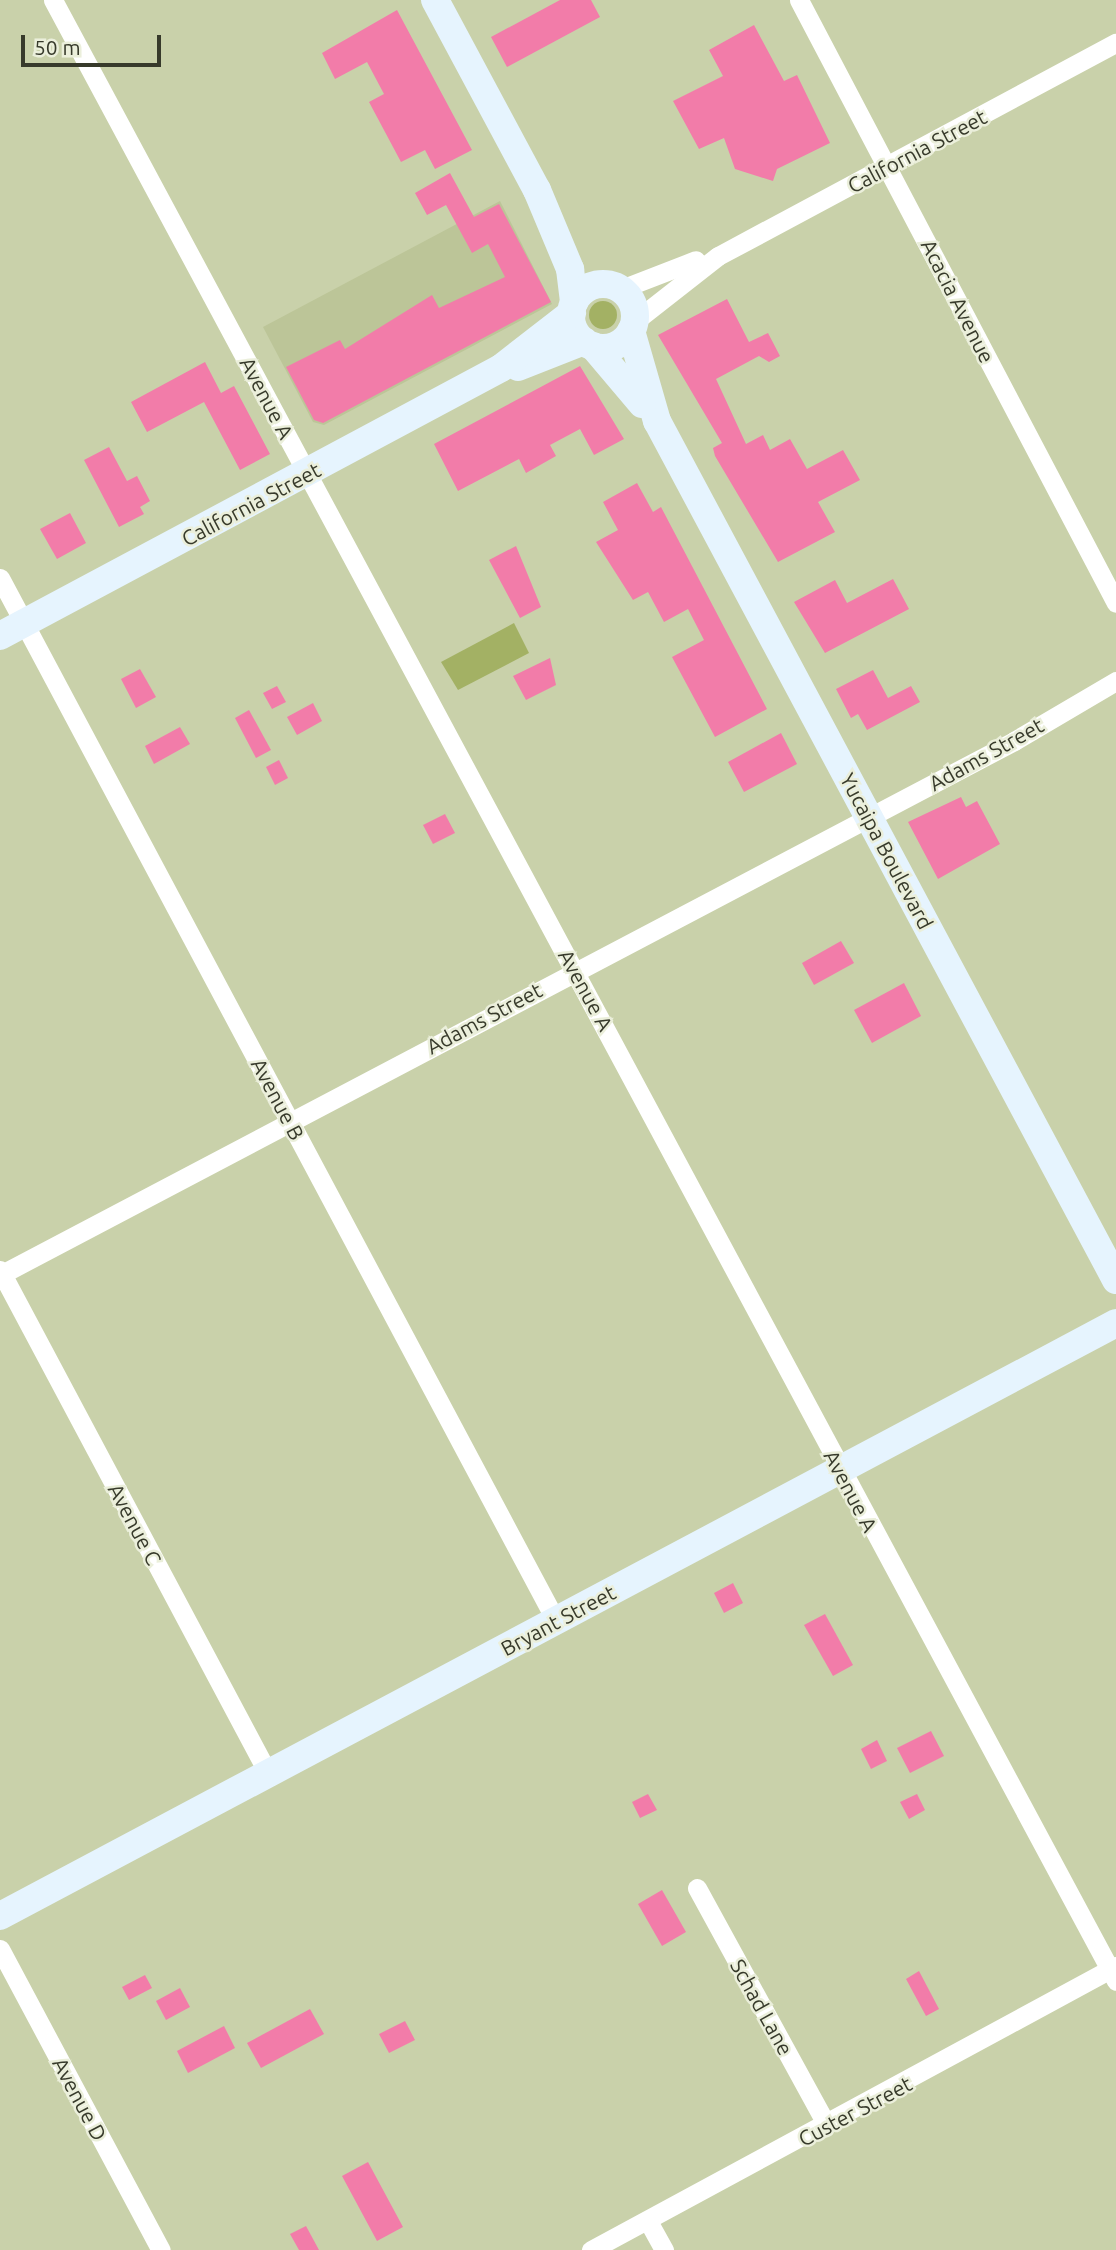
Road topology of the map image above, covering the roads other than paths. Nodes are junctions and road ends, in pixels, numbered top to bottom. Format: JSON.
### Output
{"nodes":[{"id":1,"x":53,"y":0,"type":"edge"},
{"id":2,"x":435,"y":0,"type":"edge"},
{"id":3,"x":799,"y":0,"type":"edge"},
{"id":4,"x":1116,"y":43,"type":"edge"},
{"id":5,"x":888,"y":167,"type":"junction"},
{"id":6,"x":537,"y":190,"type":"junction"},
{"id":7,"x":718,"y":256,"type":"junction"},
{"id":8,"x":618,"y":287,"type":"junction"},
{"id":9,"x":573,"y":308,"type":"junction"},
{"id":10,"x":633,"y":326,"type":"junction"},
{"id":11,"x":589,"y":343,"type":"junction"},
{"id":12,"x":501,"y":368,"type":"junction"},
{"id":13,"x":657,"y":421,"type":"junction"},
{"id":14,"x":308,"y":473,"type":"junction"},
{"id":15,"x":0,"y":578,"type":"edge"},
{"id":16,"x":1116,"y":603,"type":"edge"},
{"id":17,"x":24,"y":623,"type":"junction"},
{"id":18,"x":0,"y":636,"type":"edge"},
{"id":19,"x":1116,"y":681,"type":"edge"},
{"id":20,"x":870,"y":817,"type":"junction"},
{"id":21,"x":574,"y":970,"type":"junction"},
{"id":22,"x":289,"y":1119,"type":"junction"},
{"id":23,"x":1,"y":1273,"type":"edge"},
{"id":24,"x":1116,"y":1280,"type":"edge"},
{"id":25,"x":1116,"y":1323,"type":"edge"},
{"id":26,"x":840,"y":1471,"type":"junction"},
{"id":27,"x":556,"y":1621,"type":"junction"},
{"id":28,"x":270,"y":1777,"type":"junction"},
{"id":29,"x":697,"y":1888,"type":"dead end"},
{"id":30,"x":0,"y":1916,"type":"edge"},
{"id":31,"x":0,"y":1949,"type":"edge"},
{"id":32,"x":1114,"y":1972,"type":"edge"},
{"id":33,"x":827,"y":2125,"type":"junction"},
{"id":34,"x":648,"y":2221,"type":"junction"},
{"id":35,"x":161,"y":2250,"type":"edge"},
{"id":36,"x":591,"y":2250,"type":"edge"},
{"id":37,"x":664,"y":2250,"type":"edge"}],
"edges":[{"from":1,"to":14,"type":"street","name":"Avenue A"},
{"from":2,"to":6,"type":"street"},
{"from":3,"to":5,"type":"street","name":"Acacia Avenue"},
{"from":4,"to":5,"type":"street","name":"California Street"},
{"from":5,"to":7,"type":"street","name":"California Street"},
{"from":5,"to":16,"type":"street","name":"Acacia Avenue"},
{"from":6,"to":8,"type":"street"},
{"from":6,"to":9,"type":"street"},
{"from":7,"to":8,"type":"street","name":"California Street"},
{"from":7,"to":10,"type":"street","name":"California Street"},
{"from":8,"to":9,"type":"street"},
{"from":8,"to":10,"type":"street"},
{"from":9,"to":11,"type":"street"},
{"from":9,"to":12,"type":"street","name":"California Street"},
{"from":10,"to":11,"type":"street"},
{"from":10,"to":13,"type":"street","name":"Yucaipa Boulevard"},
{"from":11,"to":12,"type":"street","name":"California Street"},
{"from":11,"to":13,"type":"street","name":"Yucaipa Boulevard"},
{"from":12,"to":14,"type":"street","name":"California Street"},
{"from":13,"to":20,"type":"street","name":"Yucaipa Boulevard"},
{"from":14,"to":17,"type":"street","name":"California Street"},
{"from":14,"to":21,"type":"street","name":"Avenue A"},
{"from":15,"to":17,"type":"street","name":"Avenue B"},
{"from":17,"to":18,"type":"street","name":"California Street"},
{"from":17,"to":22,"type":"street","name":"Avenue B"},
{"from":19,"to":20,"type":"street","name":"Adams Street"},
{"from":20,"to":21,"type":"street","name":"Adams Street"},
{"from":20,"to":24,"type":"street","name":"Yucaipa Boulevard"},
{"from":21,"to":22,"type":"street","name":"Adams Street"},
{"from":21,"to":26,"type":"street","name":"Avenue A"},
{"from":22,"to":23,"type":"street","name":"Adams Street"},
{"from":22,"to":27,"type":"street","name":"Avenue B"},
{"from":23,"to":28,"type":"street","name":"Avenue C"},
{"from":25,"to":26,"type":"street","name":"Bryant Street"},
{"from":26,"to":27,"type":"street","name":"Bryant Street"},
{"from":26,"to":32,"type":"street","name":"Avenue A"},
{"from":27,"to":28,"type":"street","name":"Bryant Street"},
{"from":28,"to":30,"type":"street","name":"Bryant Street"},
{"from":29,"to":33,"type":"street","name":"Schad Lane"},
{"from":31,"to":35,"type":"street","name":"Avenue D"},
{"from":32,"to":33,"type":"street","name":"Custer Street"},
{"from":33,"to":34,"type":"street","name":"Custer Street"},
{"from":34,"to":36,"type":"street","name":"Custer Street"},
{"from":34,"to":37,"type":"street"}]}
